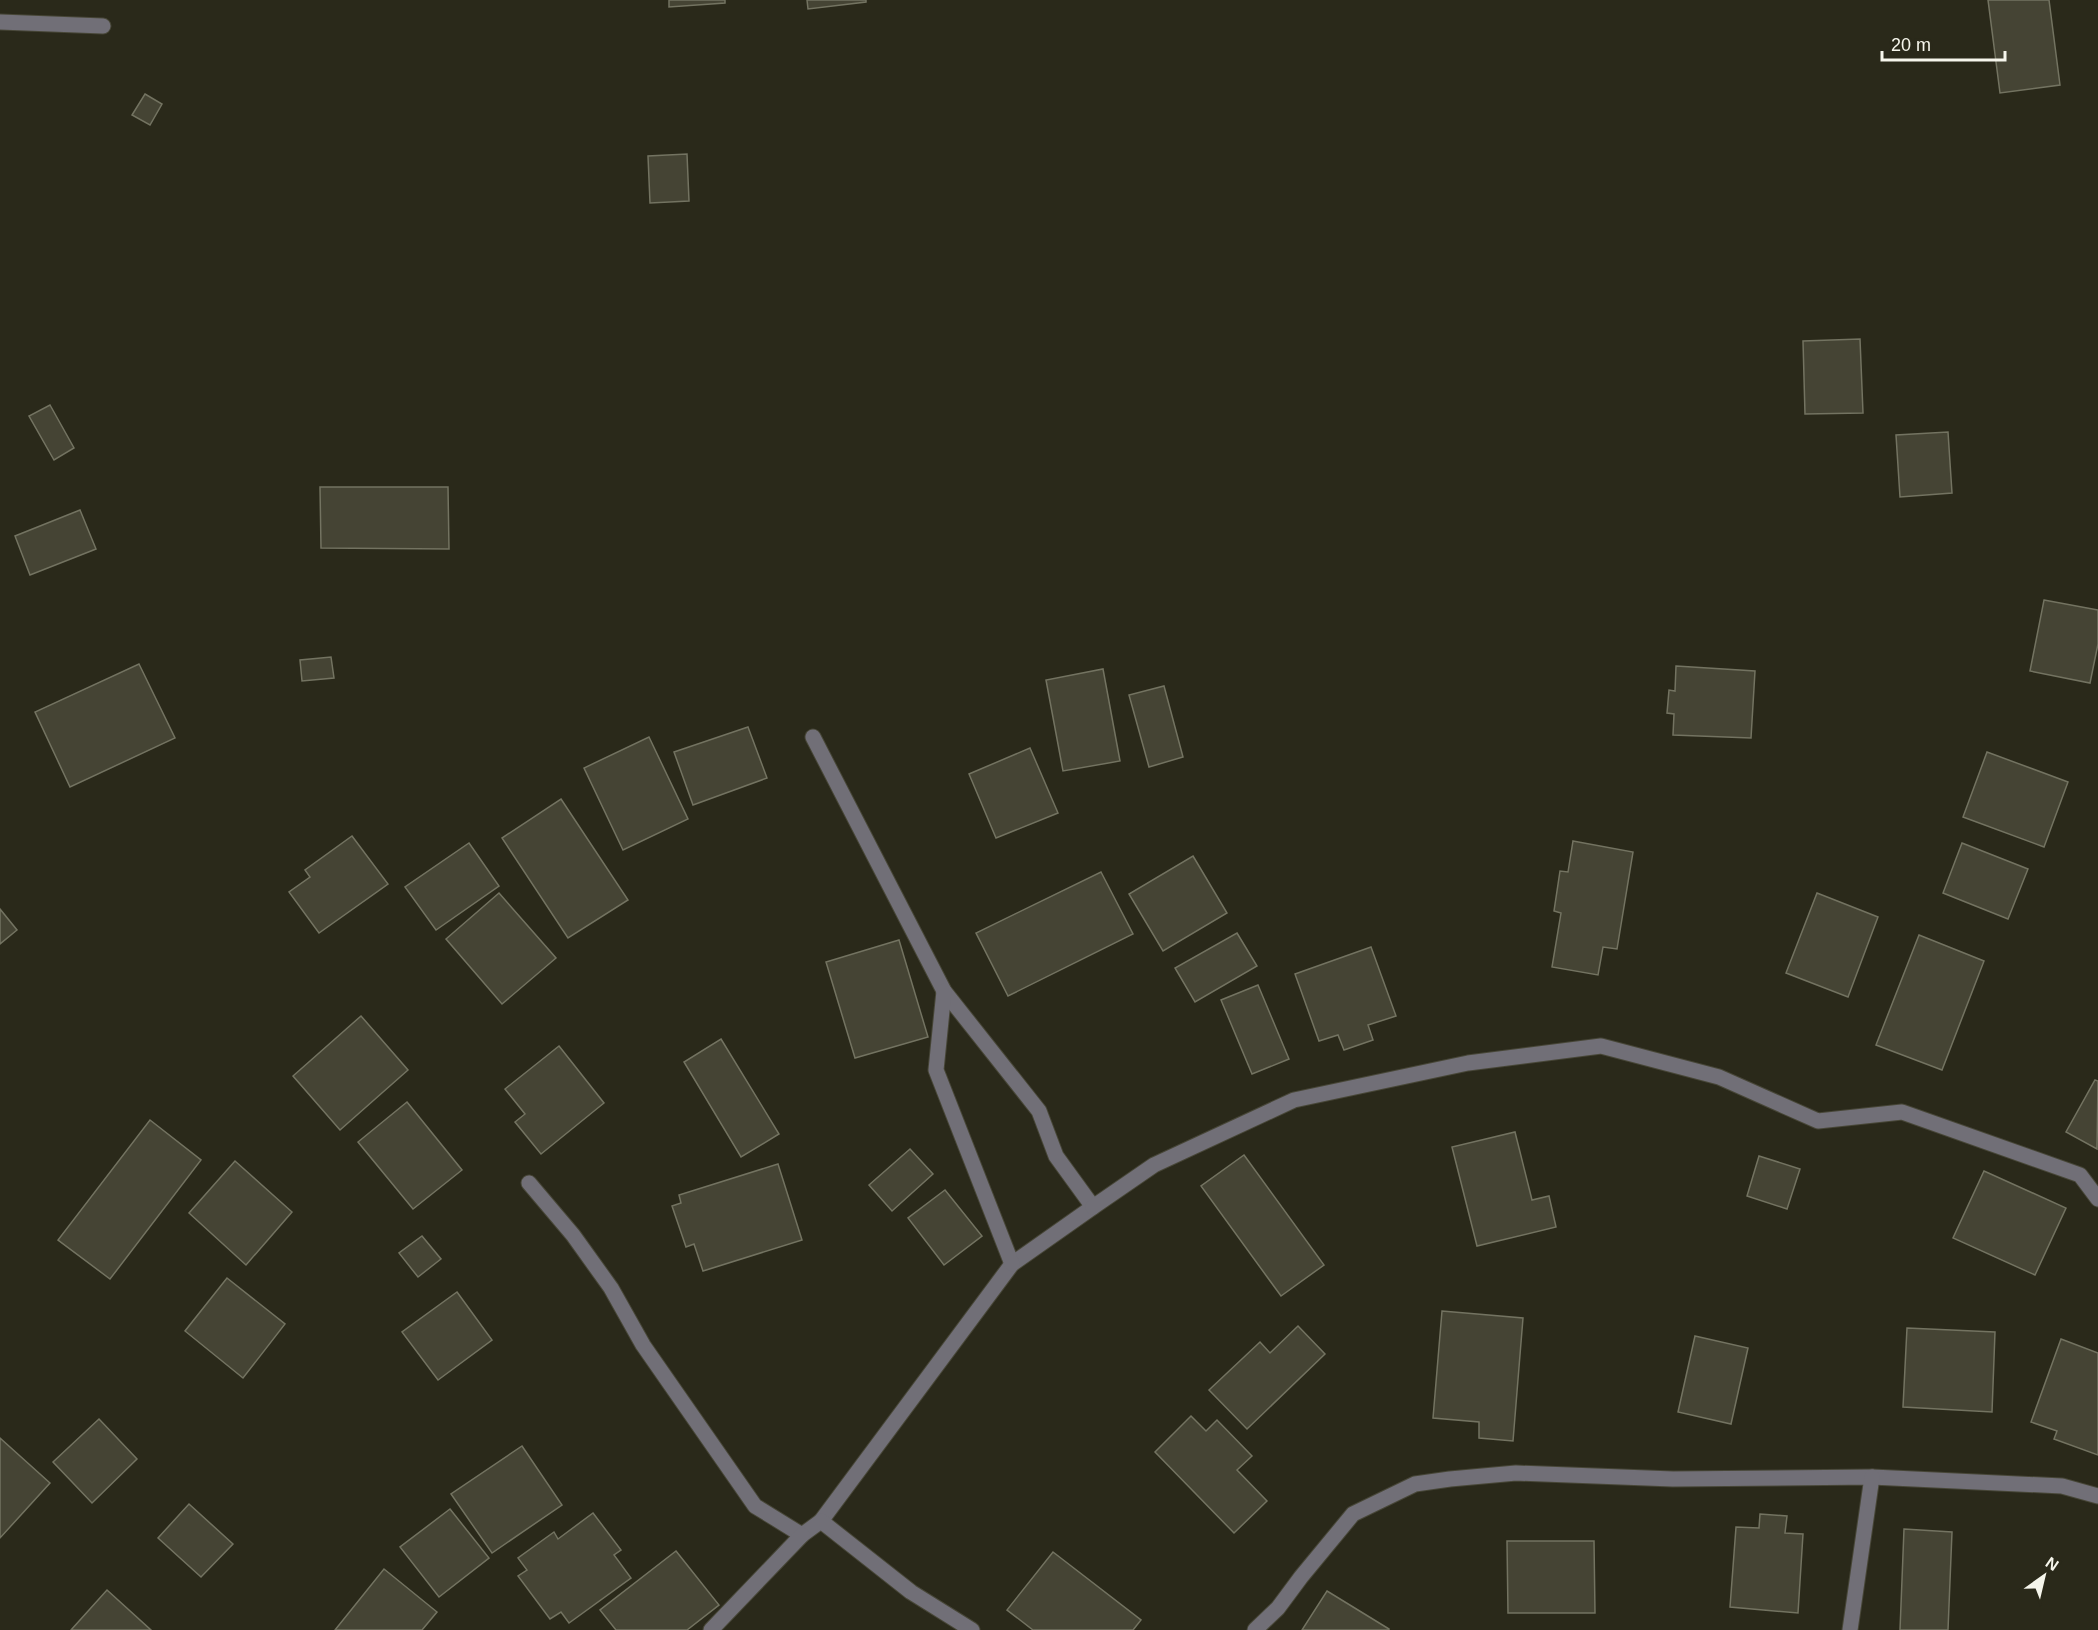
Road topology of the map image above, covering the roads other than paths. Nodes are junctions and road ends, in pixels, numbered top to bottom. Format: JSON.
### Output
{"nodes":[{"id":1,"x":0,"y":22,"type":"edge"},
{"id":2,"x":103,"y":26,"type":"dead end"},
{"id":3,"x":813,"y":737,"type":"dead end"},
{"id":4,"x":944,"y":991,"type":"junction"},
{"id":5,"x":529,"y":1184,"type":"dead end"},
{"id":6,"x":2098,"y":1199,"type":"edge"},
{"id":7,"x":1093,"y":1207,"type":"junction"},
{"id":8,"x":1012,"y":1264,"type":"junction"},
{"id":9,"x":1872,"y":1477,"type":"junction"},
{"id":10,"x":2098,"y":1496,"type":"edge"},
{"id":11,"x":821,"y":1521,"type":"junction"},
{"id":12,"x":802,"y":1535,"type":"junction"},
{"id":13,"x":711,"y":1630,"type":"edge"},
{"id":14,"x":972,"y":1630,"type":"edge"},
{"id":15,"x":1255,"y":1630,"type":"edge"},
{"id":16,"x":1851,"y":1630,"type":"edge"}],
"edges":[{"from":1,"to":2,"type":"street"},
{"from":3,"to":4,"type":"street"},
{"from":4,"to":7,"type":"street"},
{"from":4,"to":8,"type":"street"},
{"from":5,"to":12,"type":"street"},
{"from":6,"to":7,"type":"street"},
{"from":7,"to":8,"type":"street"},
{"from":8,"to":11,"type":"street"},
{"from":9,"to":10,"type":"street"},
{"from":9,"to":15,"type":"street"},
{"from":9,"to":16,"type":"street"},
{"from":11,"to":12,"type":"street"},
{"from":11,"to":14,"type":"street"},
{"from":12,"to":13,"type":"street"}]}
